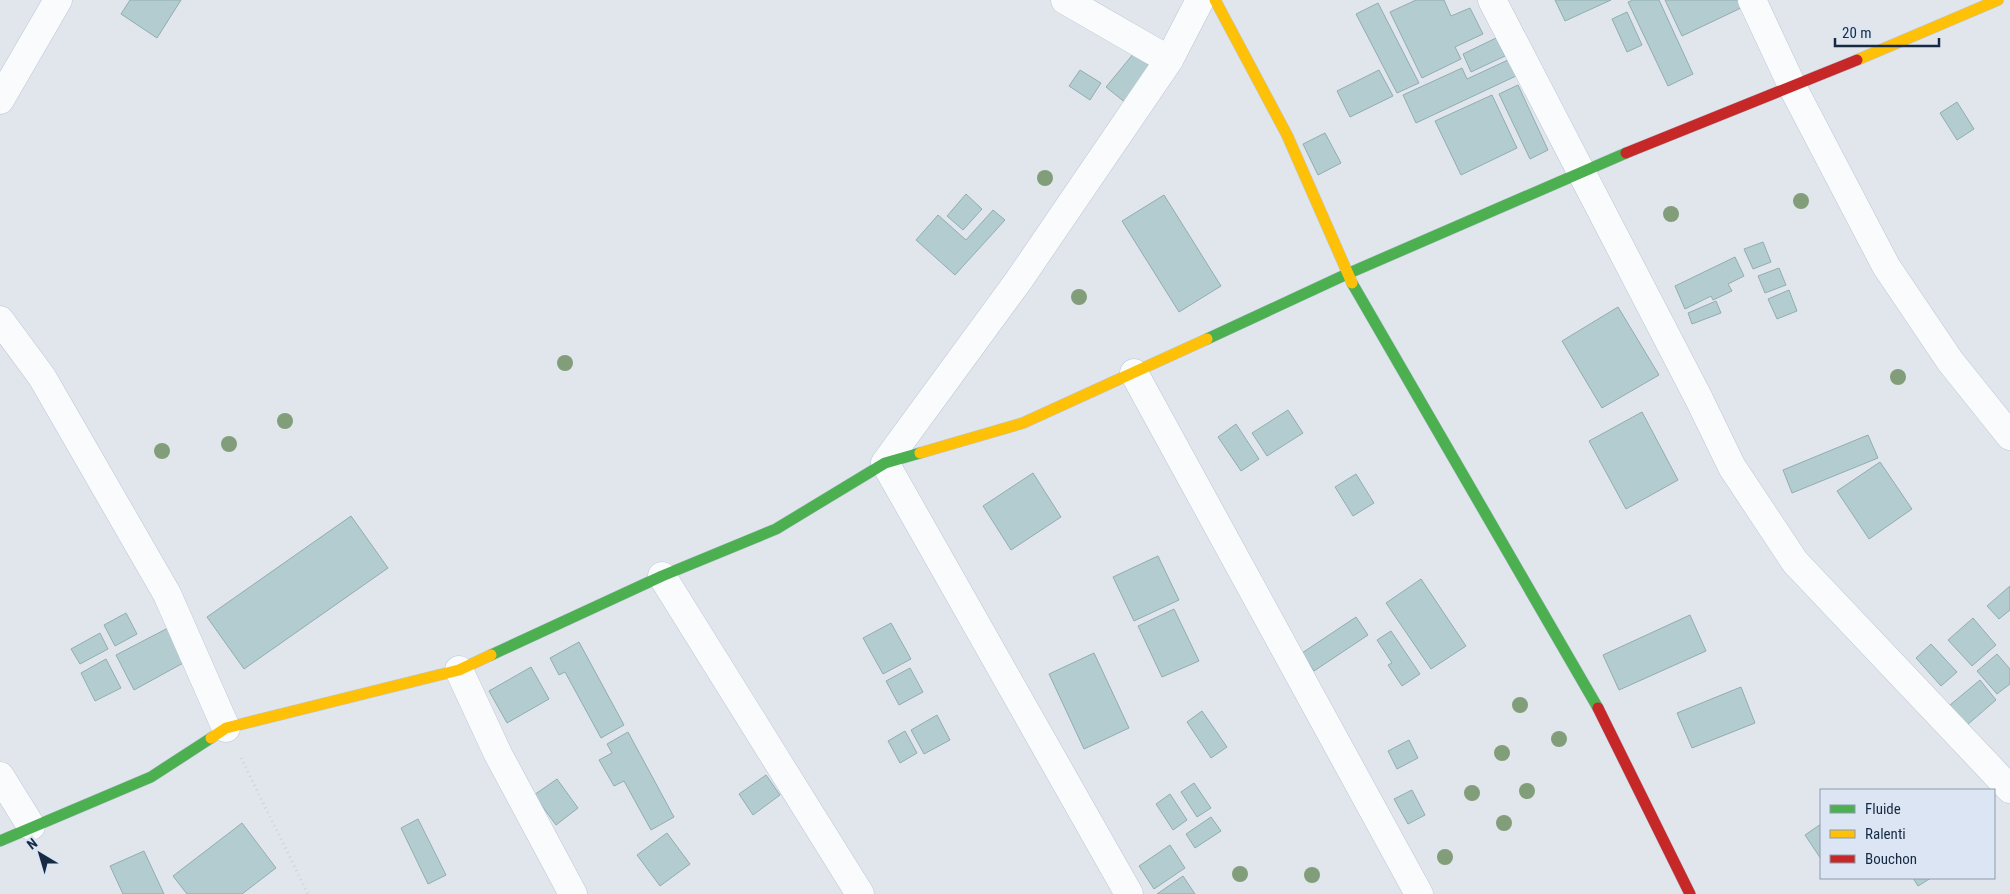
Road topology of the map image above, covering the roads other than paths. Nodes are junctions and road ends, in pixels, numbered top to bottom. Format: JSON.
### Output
{"nodes":[{"id":1,"x":58,"y":0,"type":"edge"},
{"id":2,"x":1065,"y":0,"type":"edge"},
{"id":3,"x":1200,"y":0,"type":"edge"},
{"id":4,"x":1215,"y":0,"type":"edge"},
{"id":5,"x":1492,"y":0,"type":"edge"},
{"id":6,"x":1752,"y":0,"type":"edge"},
{"id":7,"x":1998,"y":0,"type":"edge"},
{"id":8,"x":1168,"y":60,"type":"junction"},
{"id":9,"x":1793,"y":88,"type":"junction"},
{"id":10,"x":0,"y":100,"type":"edge"},
{"id":11,"x":1581,"y":171,"type":"junction"},
{"id":12,"x":1347,"y":274,"type":"junction"},
{"id":13,"x":0,"y":320,"type":"edge"},
{"id":14,"x":1134,"y":373,"type":"junction"},
{"id":15,"x":2010,"y":436,"type":"edge"},
{"id":16,"x":885,"y":463,"type":"junction"},
{"id":17,"x":662,"y":576,"type":"junction"},
{"id":18,"x":459,"y":670,"type":"junction"},
{"id":19,"x":226,"y":728,"type":"junction"},
{"id":20,"x":0,"y":776,"type":"edge"},
{"id":21,"x":2010,"y":789,"type":"edge"},
{"id":22,"x":31,"y":826,"type":"junction"},
{"id":23,"x":0,"y":841,"type":"edge"},
{"id":24,"x":573,"y":894,"type":"edge"},
{"id":25,"x":860,"y":894,"type":"edge"},
{"id":26,"x":1129,"y":894,"type":"edge"},
{"id":27,"x":1419,"y":894,"type":"edge"},
{"id":28,"x":1690,"y":894,"type":"edge"}],
"edges":[{"from":1,"to":10,"type":"street"},
{"from":2,"to":8,"type":"street"},
{"from":3,"to":8,"type":"street"},
{"from":4,"to":12,"type":"street"},
{"from":5,"to":11,"type":"street"},
{"from":6,"to":9,"type":"street"},
{"from":7,"to":9,"type":"street"},
{"from":8,"to":16,"type":"street"},
{"from":9,"to":11,"type":"street"},
{"from":9,"to":15,"type":"street"},
{"from":11,"to":12,"type":"street"},
{"from":11,"to":21,"type":"street"},
{"from":12,"to":14,"type":"street"},
{"from":12,"to":28,"type":"street"},
{"from":13,"to":19,"type":"street"},
{"from":14,"to":16,"type":"street"},
{"from":14,"to":27,"type":"street"},
{"from":16,"to":17,"type":"street"},
{"from":16,"to":26,"type":"street"},
{"from":17,"to":18,"type":"street"},
{"from":17,"to":25,"type":"street"},
{"from":18,"to":19,"type":"street"},
{"from":18,"to":24,"type":"street"},
{"from":19,"to":22,"type":"street"},
{"from":20,"to":22,"type":"street"},
{"from":22,"to":23,"type":"street"}]}
